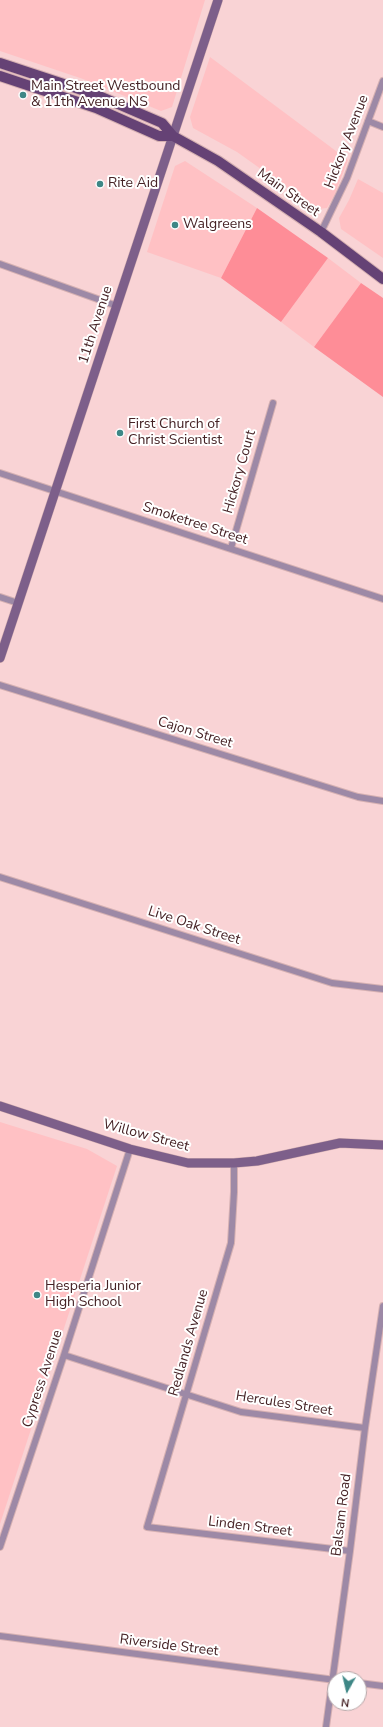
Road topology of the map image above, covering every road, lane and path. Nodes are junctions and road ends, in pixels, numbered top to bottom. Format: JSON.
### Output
{"nodes":[{"id":1,"x":218,"y":0,"type":"edge"},
{"id":2,"x":0,"y":63,"type":"edge"},
{"id":3,"x":14,"y":67,"type":"junction"},
{"id":4,"x":0,"y":71,"type":"edge"},
{"id":5,"x":0,"y":76,"type":"edge"},
{"id":6,"x":383,"y":81,"type":"edge"},
{"id":7,"x":368,"y":122,"type":"junction"},
{"id":8,"x":383,"y":127,"type":"edge"},
{"id":9,"x":173,"y":136,"type":"junction"},
{"id":10,"x":321,"y":232,"type":"junction"},
{"id":11,"x":0,"y":264,"type":"edge"},
{"id":12,"x":383,"y":279,"type":"edge"},
{"id":13,"x":117,"y":306,"type":"junction"},
{"id":14,"x":273,"y":403,"type":"dead end"},
{"id":15,"x":0,"y":473,"type":"edge"},
{"id":16,"x":55,"y":491,"type":"junction"},
{"id":17,"x":231,"y":548,"type":"junction"},
{"id":18,"x":0,"y":597,"type":"edge"},
{"id":19,"x":383,"y":599,"type":"edge"},
{"id":20,"x":18,"y":603,"type":"junction"},
{"id":21,"x":0,"y":658,"type":"edge"},
{"id":22,"x":0,"y":685,"type":"edge"},
{"id":23,"x":383,"y":801,"type":"edge"},
{"id":24,"x":0,"y":877,"type":"edge"},
{"id":25,"x":383,"y":989,"type":"edge"},
{"id":26,"x":0,"y":1106,"type":"edge"},
{"id":27,"x":383,"y":1144,"type":"edge"},
{"id":28,"x":130,"y":1149,"type":"junction"},
{"id":29,"x":234,"y":1164,"type":"junction"},
{"id":30,"x":383,"y":1306,"type":"edge"},
{"id":31,"x":64,"y":1355,"type":"junction"},
{"id":32,"x":186,"y":1393,"type":"junction"},
{"id":33,"x":365,"y":1428,"type":"junction"},
{"id":34,"x":147,"y":1527,"type":"joint"},
{"id":35,"x":0,"y":1547,"type":"edge"},
{"id":36,"x":350,"y":1551,"type":"junction"},
{"id":37,"x":0,"y":1636,"type":"edge"},
{"id":38,"x":334,"y":1671,"type":"edge"},
{"id":39,"x":327,"y":1678,"type":"edge"},
{"id":40,"x":367,"y":1684,"type":"edge"},
{"id":41,"x":383,"y":1686,"type":"edge"},
{"id":42,"x":328,"y":1711,"type":"edge"},
{"id":43,"x":326,"y":1727,"type":"edge"}],
"edges":[{"from":1,"to":9,"type":"main road","name":"11th Avenue"},
{"from":2,"to":3,"type":"main road","name":"Main Street"},
{"from":3,"to":4,"type":"main road"},
{"from":3,"to":9,"type":"main road","name":"Main Street"},
{"from":5,"to":9,"type":"main road","name":"Main Street"},
{"from":6,"to":7,"type":"street","name":"Hickory Avenue"},
{"from":7,"to":8,"type":"street"},
{"from":7,"to":10,"type":"street","name":"Hickory Avenue"},
{"from":9,"to":10,"type":"main road","name":"Main Street"},
{"from":9,"to":13,"type":"main road","name":"11th Avenue"},
{"from":10,"to":12,"type":"main road","name":"Main Street"},
{"from":11,"to":13,"type":"street"},
{"from":13,"to":16,"type":"main road","name":"11th Avenue"},
{"from":14,"to":17,"type":"street","name":"Hickory Court"},
{"from":15,"to":16,"type":"street","name":"Smoketree Street"},
{"from":16,"to":17,"type":"street","name":"Smoketree Street"},
{"from":16,"to":20,"type":"main road","name":"11th Avenue"},
{"from":17,"to":19,"type":"street","name":"Smoketree Street"},
{"from":18,"to":20,"type":"street"},
{"from":20,"to":21,"type":"main road","name":"11th Avenue"},
{"from":22,"to":23,"type":"street","name":"Cajon Street"},
{"from":24,"to":25,"type":"street","name":"Live Oak Street"},
{"from":26,"to":28,"type":"main road","name":"Willow Street"},
{"from":27,"to":29,"type":"main road","name":"Willow Street"},
{"from":28,"to":29,"type":"main road","name":"Willow Street"},
{"from":28,"to":31,"type":"street","name":"Cypress Avenue"},
{"from":29,"to":32,"type":"street","name":"Redlands Avenue"},
{"from":30,"to":33,"type":"street","name":"Balsam Road"},
{"from":31,"to":32,"type":"street","name":"Hercules Street"},
{"from":31,"to":35,"type":"street","name":"Cypress Avenue"},
{"from":32,"to":33,"type":"street","name":"Hercules Street"},
{"from":32,"to":34,"type":"street","name":"Redlands Avenue"},
{"from":33,"to":36,"type":"street","name":"Balsam Road"},
{"from":34,"to":36,"type":"street","name":"Linden Street"},
{"from":36,"to":38,"type":"street","name":"Balsam Road"},
{"from":37,"to":39,"type":"street","name":"Riverside Street"},
{"from":40,"to":41,"type":"street"},
{"from":42,"to":43,"type":"street","name":"Balsam Road"}]}
